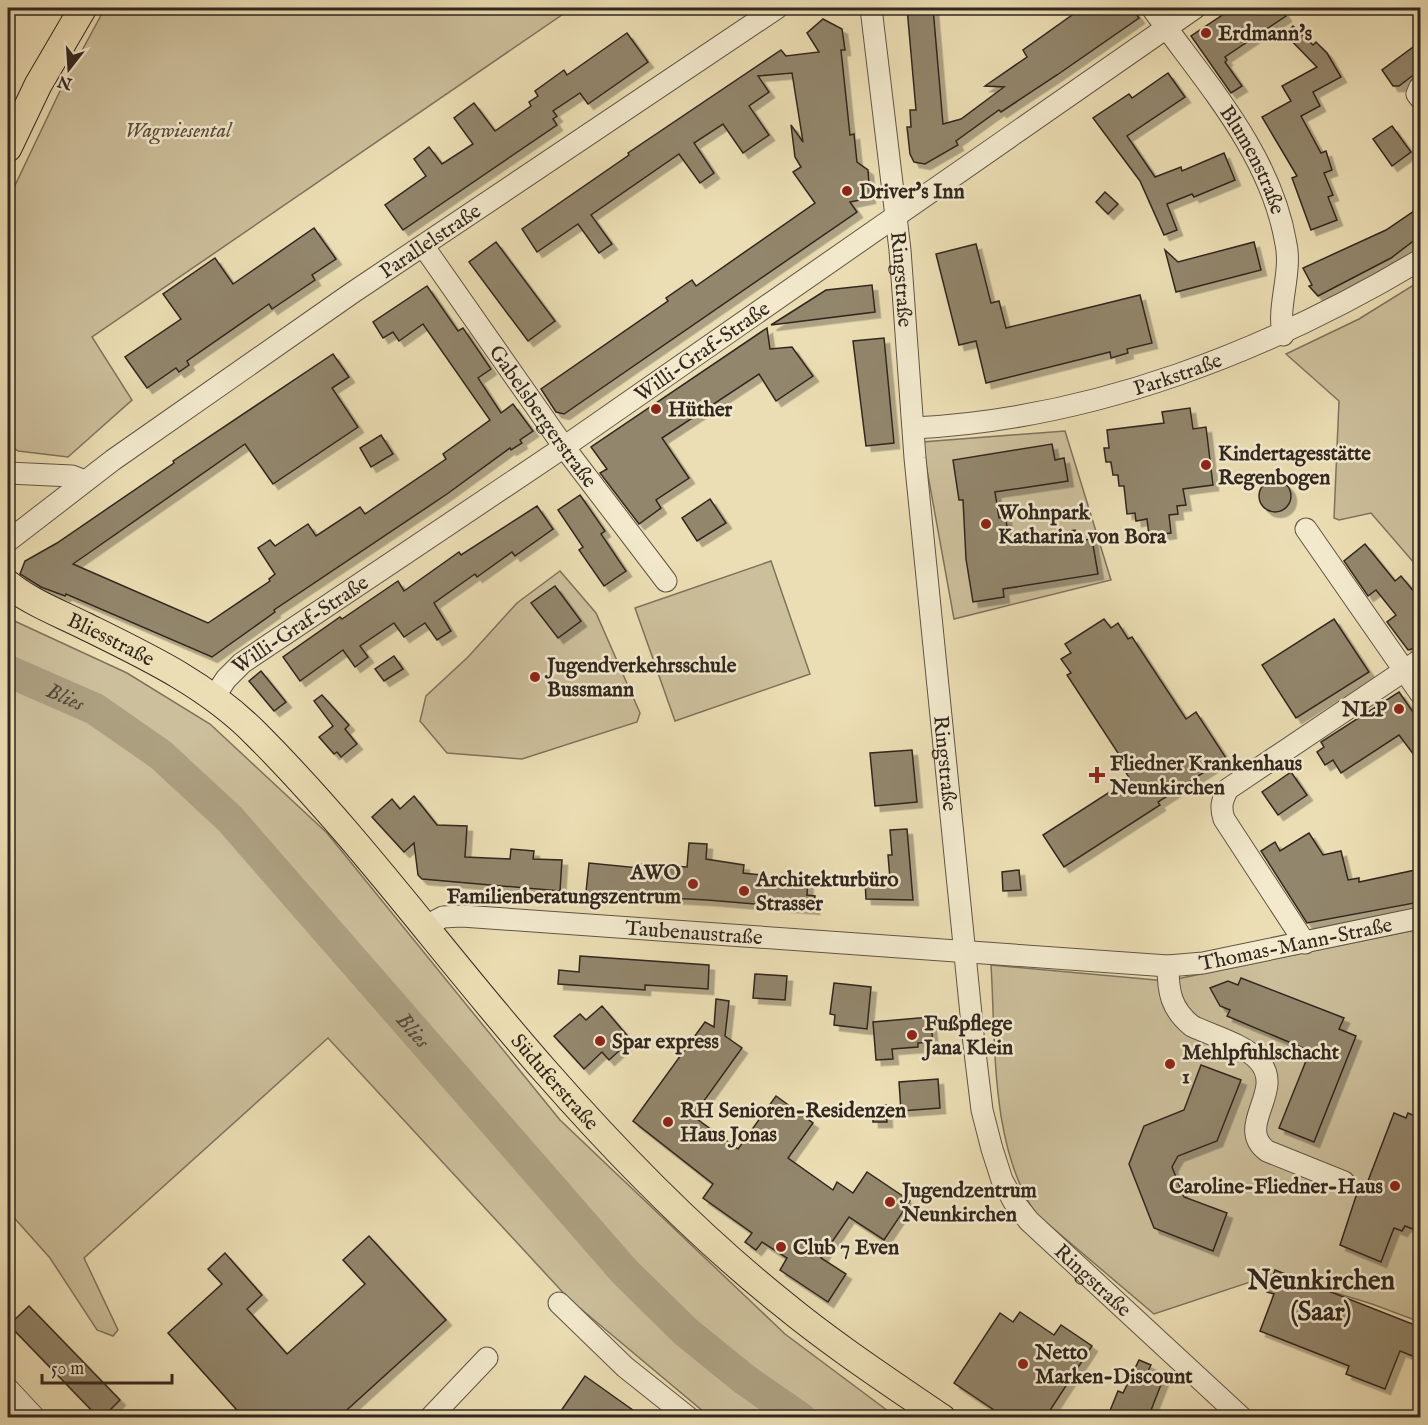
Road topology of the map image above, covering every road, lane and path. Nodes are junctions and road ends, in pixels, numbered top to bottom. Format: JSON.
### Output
{"nodes":[{"id":1,"x":83,"y":8,"type":"edge"},
{"id":2,"x":777,"y":8,"type":"edge"},
{"id":3,"x":870,"y":8,"type":"edge"},
{"id":4,"x":1152,"y":8,"type":"edge"},
{"id":5,"x":1195,"y":8,"type":"edge"},
{"id":6,"x":1166,"y":27,"type":"junction"},
{"id":7,"x":1420,"y":87,"type":"edge"},
{"id":8,"x":1420,"y":98,"type":"edge"},
{"id":9,"x":8,"y":147,"type":"edge"},
{"id":10,"x":896,"y":217,"type":"junction"},
{"id":11,"x":424,"y":247,"type":"junction"},
{"id":12,"x":1420,"y":260,"type":"edge"},
{"id":13,"x":1282,"y":335,"type":"junction"},
{"id":14,"x":914,"y":428,"type":"junction"},
{"id":15,"x":564,"y":447,"type":"junction"},
{"id":16,"x":8,"y":473,"type":"edge"},
{"id":17,"x":85,"y":481,"type":"junction"},
{"id":18,"x":1306,"y":529,"type":"dead end"},
{"id":19,"x":8,"y":541,"type":"edge"},
{"id":20,"x":666,"y":581,"type":"dead end"},
{"id":21,"x":8,"y":584,"type":"edge"},
{"id":22,"x":1413,"y":666,"type":"edge"},
{"id":23,"x":1420,"y":693,"type":"edge"},
{"id":24,"x":214,"y":697,"type":"junction"},
{"id":25,"x":1420,"y":918,"type":"edge"},
{"id":26,"x":424,"y":927,"type":"junction"},
{"id":27,"x":1305,"y":943,"type":"junction"},
{"id":28,"x":966,"y":951,"type":"junction"},
{"id":29,"x":1168,"y":966,"type":"junction"},
{"id":30,"x":1344,"y":1182,"type":"dead end"},
{"id":31,"x":559,"y":1303,"type":"dead end"},
{"id":32,"x":487,"y":1358,"type":"dead end"},
{"id":33,"x":8,"y":1389,"type":"edge"},
{"id":34,"x":35,"y":1418,"type":"edge"},
{"id":35,"x":430,"y":1418,"type":"edge"},
{"id":36,"x":689,"y":1418,"type":"edge"},
{"id":37,"x":942,"y":1418,"type":"edge"},
{"id":38,"x":1242,"y":1418,"type":"edge"}],
"edges":[{"from":1,"to":9,"type":"main road"},
{"from":2,"to":11,"type":"street","name":"Parallelstraße"},
{"from":3,"to":10,"type":"street","name":"Ringstraße"},
{"from":4,"to":6,"type":"street","name":"Blumenstraße"},
{"from":5,"to":6,"type":"street","name":"Willi-Graf-Straße"},
{"from":6,"to":10,"type":"street","name":"Willi-Graf-Straße"},
{"from":6,"to":13,"type":"street","name":"Blumenstraße"},
{"from":7,"to":8,"type":"street"},
{"from":10,"to":14,"type":"street","name":"Ringstraße"},
{"from":10,"to":15,"type":"street","name":"Willi-Graf-Straße"},
{"from":11,"to":15,"type":"street","name":"Gabelsbergerstraße"},
{"from":11,"to":17,"type":"street","name":"Parallelstraße"},
{"from":12,"to":13,"type":"street","name":"Parkstraße"},
{"from":13,"to":14,"type":"street","name":"Parkstraße"},
{"from":14,"to":28,"type":"street","name":"Ringstraße"},
{"from":15,"to":20,"type":"street","name":"Gabelsbergerstraße"},
{"from":15,"to":24,"type":"street","name":"Willi-Graf-Straße"},
{"from":16,"to":17,"type":"street"},
{"from":17,"to":19,"type":"street","name":"Parallelstraße"},
{"from":18,"to":22,"type":"street"},
{"from":21,"to":24,"type":"main road","name":"Bliesstraße"},
{"from":22,"to":23,"type":"street"},
{"from":22,"to":27,"type":"street"},
{"from":24,"to":26,"type":"main road","name":"Süduferstraße"},
{"from":25,"to":27,"type":"street","name":"Thomas-Mann-Straße"},
{"from":26,"to":28,"type":"street","name":"Taubenaustraße"},
{"from":26,"to":37,"type":"main road","name":"Süduferstraße"},
{"from":27,"to":29,"type":"street","name":"Thomas-Mann-Straße"},
{"from":28,"to":29,"type":"street","name":"Thomas-Mann-Straße"},
{"from":28,"to":38,"type":"street","name":"Ringstraße"},
{"from":29,"to":30,"type":"street","name":"Thomas-Mann-Straße"},
{"from":31,"to":36,"type":"street"},
{"from":32,"to":35,"type":"street"},
{"from":33,"to":34,"type":"street"}]}
